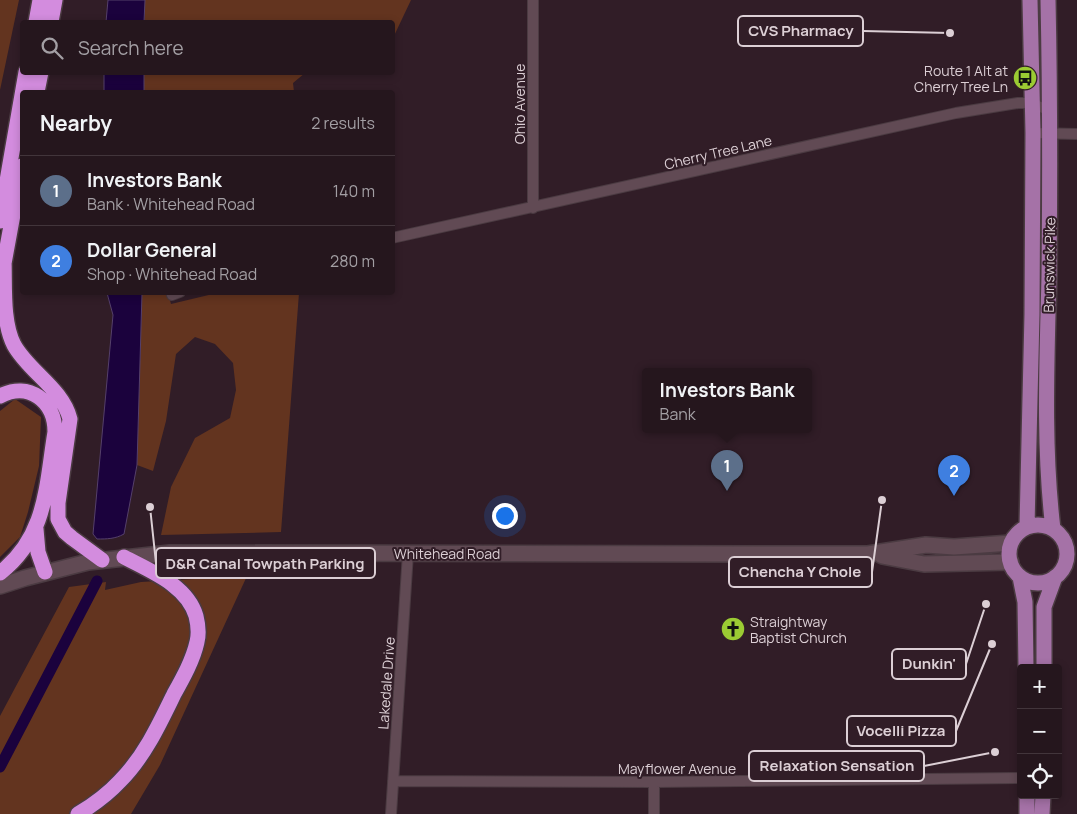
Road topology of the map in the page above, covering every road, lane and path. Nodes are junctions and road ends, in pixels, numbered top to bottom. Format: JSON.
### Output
{"nodes":[{"id":1,"x":40,"y":0,"type":"edge"},
{"id":2,"x":55,"y":0,"type":"edge"},
{"id":3,"x":533,"y":0,"type":"edge"},
{"id":4,"x":1030,"y":0,"type":"edge"},
{"id":5,"x":1048,"y":0,"type":"edge"},
{"id":6,"x":36,"y":20,"type":"edge"},
{"id":7,"x":51,"y":20,"type":"edge"},
{"id":8,"x":25,"y":75,"type":"edge"},
{"id":9,"x":40,"y":75,"type":"edge"},
{"id":10,"x":23,"y":90,"type":"edge"},
{"id":11,"x":37,"y":90,"type":"edge"},
{"id":12,"x":1031,"y":103,"type":"junction"},
{"id":13,"x":20,"y":106,"type":"edge"},
{"id":14,"x":1050,"y":111,"type":"junction"},
{"id":15,"x":1033,"y":134,"type":"junction"},
{"id":16,"x":1051,"y":134,"type":"junction"},
{"id":17,"x":1077,"y":134,"type":"edge"},
{"id":18,"x":20,"y":176,"type":"edge"},
{"id":19,"x":533,"y":208,"type":"junction"},
{"id":20,"x":0,"y":221,"type":"edge"},
{"id":21,"x":395,"y":237,"type":"edge"},
{"id":22,"x":4,"y":260,"type":"junction"},
{"id":23,"x":0,"y":285,"type":"edge"},
{"id":24,"x":1032,"y":314,"type":"junction"},
{"id":25,"x":1048,"y":314,"type":"junction"},
{"id":26,"x":0,"y":396,"type":"edge"},
{"id":27,"x":1027,"y":526,"type":"junction"},
{"id":28,"x":36,"y":529,"type":"junction"},
{"id":29,"x":1053,"y":529,"type":"junction"},
{"id":30,"x":1011,"y":543,"type":"junction"},
{"id":31,"x":408,"y":554,"type":"junction"},
{"id":32,"x":868,"y":554,"type":"junction"},
{"id":33,"x":103,"y":557,"type":"junction"},
{"id":34,"x":1011,"y":562,"type":"junction"},
{"id":35,"x":45,"y":572,"type":"junction"},
{"id":36,"x":0,"y":573,"type":"edge"},
{"id":37,"x":1020,"y":577,"type":"junction"},
{"id":38,"x":1055,"y":577,"type":"junction"},
{"id":39,"x":0,"y":586,"type":"edge"},
{"id":40,"x":1026,"y":664,"type":"edge"},
{"id":41,"x":1044,"y":664,"type":"edge"},
{"id":42,"x":1017,"y":778,"type":"edge"},
{"id":43,"x":393,"y":781,"type":"junction"},
{"id":44,"x":654,"y":782,"type":"junction"},
{"id":45,"x":1027,"y":799,"type":"edge"},
{"id":46,"x":1043,"y":799,"type":"edge"},
{"id":47,"x":78,"y":814,"type":"edge"},
{"id":48,"x":391,"y":814,"type":"edge"},
{"id":49,"x":654,"y":814,"type":"edge"},
{"id":50,"x":1027,"y":814,"type":"edge"},
{"id":51,"x":1042,"y":814,"type":"edge"}],
"edges":[{"from":1,"to":6,"type":"highway"},
{"from":2,"to":7,"type":"highway"},
{"from":3,"to":19,"type":"street","name":"Ohio Avenue"},
{"from":4,"to":12,"type":"main road","name":"Brunswick Pike"},
{"from":5,"to":14,"type":"main road","name":"Brunswick Pike"},
{"from":8,"to":10,"type":"highway"},
{"from":9,"to":11,"type":"highway"},
{"from":12,"to":14,"type":"street","name":"Cherry Tree Lane"},
{"from":12,"to":15,"type":"main road","name":"Brunswick Pike"},
{"from":12,"to":19,"type":"street","name":"Cherry Tree Lane"},
{"from":13,"to":20,"type":"highway"},
{"from":14,"to":16,"type":"main road","name":"Brunswick Pike"},
{"from":15,"to":16,"type":"street"},
{"from":15,"to":24,"type":"main road","name":"Brunswick Pike"},
{"from":16,"to":17,"type":"street"},
{"from":16,"to":25,"type":"main road","name":"Brunswick Pike"},
{"from":18,"to":22,"type":"highway"},
{"from":19,"to":21,"type":"street","name":"Cherry Tree Lane"},
{"from":22,"to":23,"type":"highway"},
{"from":22,"to":33,"type":"highway"},
{"from":24,"to":25,"type":"street"},
{"from":24,"to":27,"type":"main road","name":"Brunswick Pike"},
{"from":25,"to":29,"type":"main road","name":"Brunswick Pike"},
{"from":26,"to":28,"type":"highway"},
{"from":27,"to":29,"type":"main road"},
{"from":27,"to":30,"type":"main road"},
{"from":28,"to":35,"type":"highway"},
{"from":28,"to":36,"type":"highway"},
{"from":29,"to":38,"type":"main road"},
{"from":30,"to":32,"type":"main road","name":"Whitehead Road"},
{"from":30,"to":34,"type":"main road"},
{"from":31,"to":32,"type":"main road","name":"Whitehead Road"},
{"from":31,"to":33,"type":"main road","name":"Whitehead Road"},
{"from":31,"to":43,"type":"street","name":"Lakedale Drive"},
{"from":32,"to":34,"type":"main road","name":"Whitehead Road"},
{"from":33,"to":35,"type":"main road","name":"Whitehead Road"},
{"from":33,"to":47,"type":"highway"},
{"from":34,"to":37,"type":"main road"},
{"from":35,"to":39,"type":"main road","name":"Whitehead Road"},
{"from":37,"to":38,"type":"main road"},
{"from":37,"to":40,"type":"main road"},
{"from":38,"to":41,"type":"main road"},
{"from":42,"to":44,"type":"street","name":"Mayflower Avenue"},
{"from":43,"to":44,"type":"street","name":"Mayflower Avenue"},
{"from":43,"to":48,"type":"street","name":"Lakedale Drive"},
{"from":44,"to":49,"type":"street"},
{"from":45,"to":50,"type":"main road"},
{"from":46,"to":51,"type":"main road"}]}
